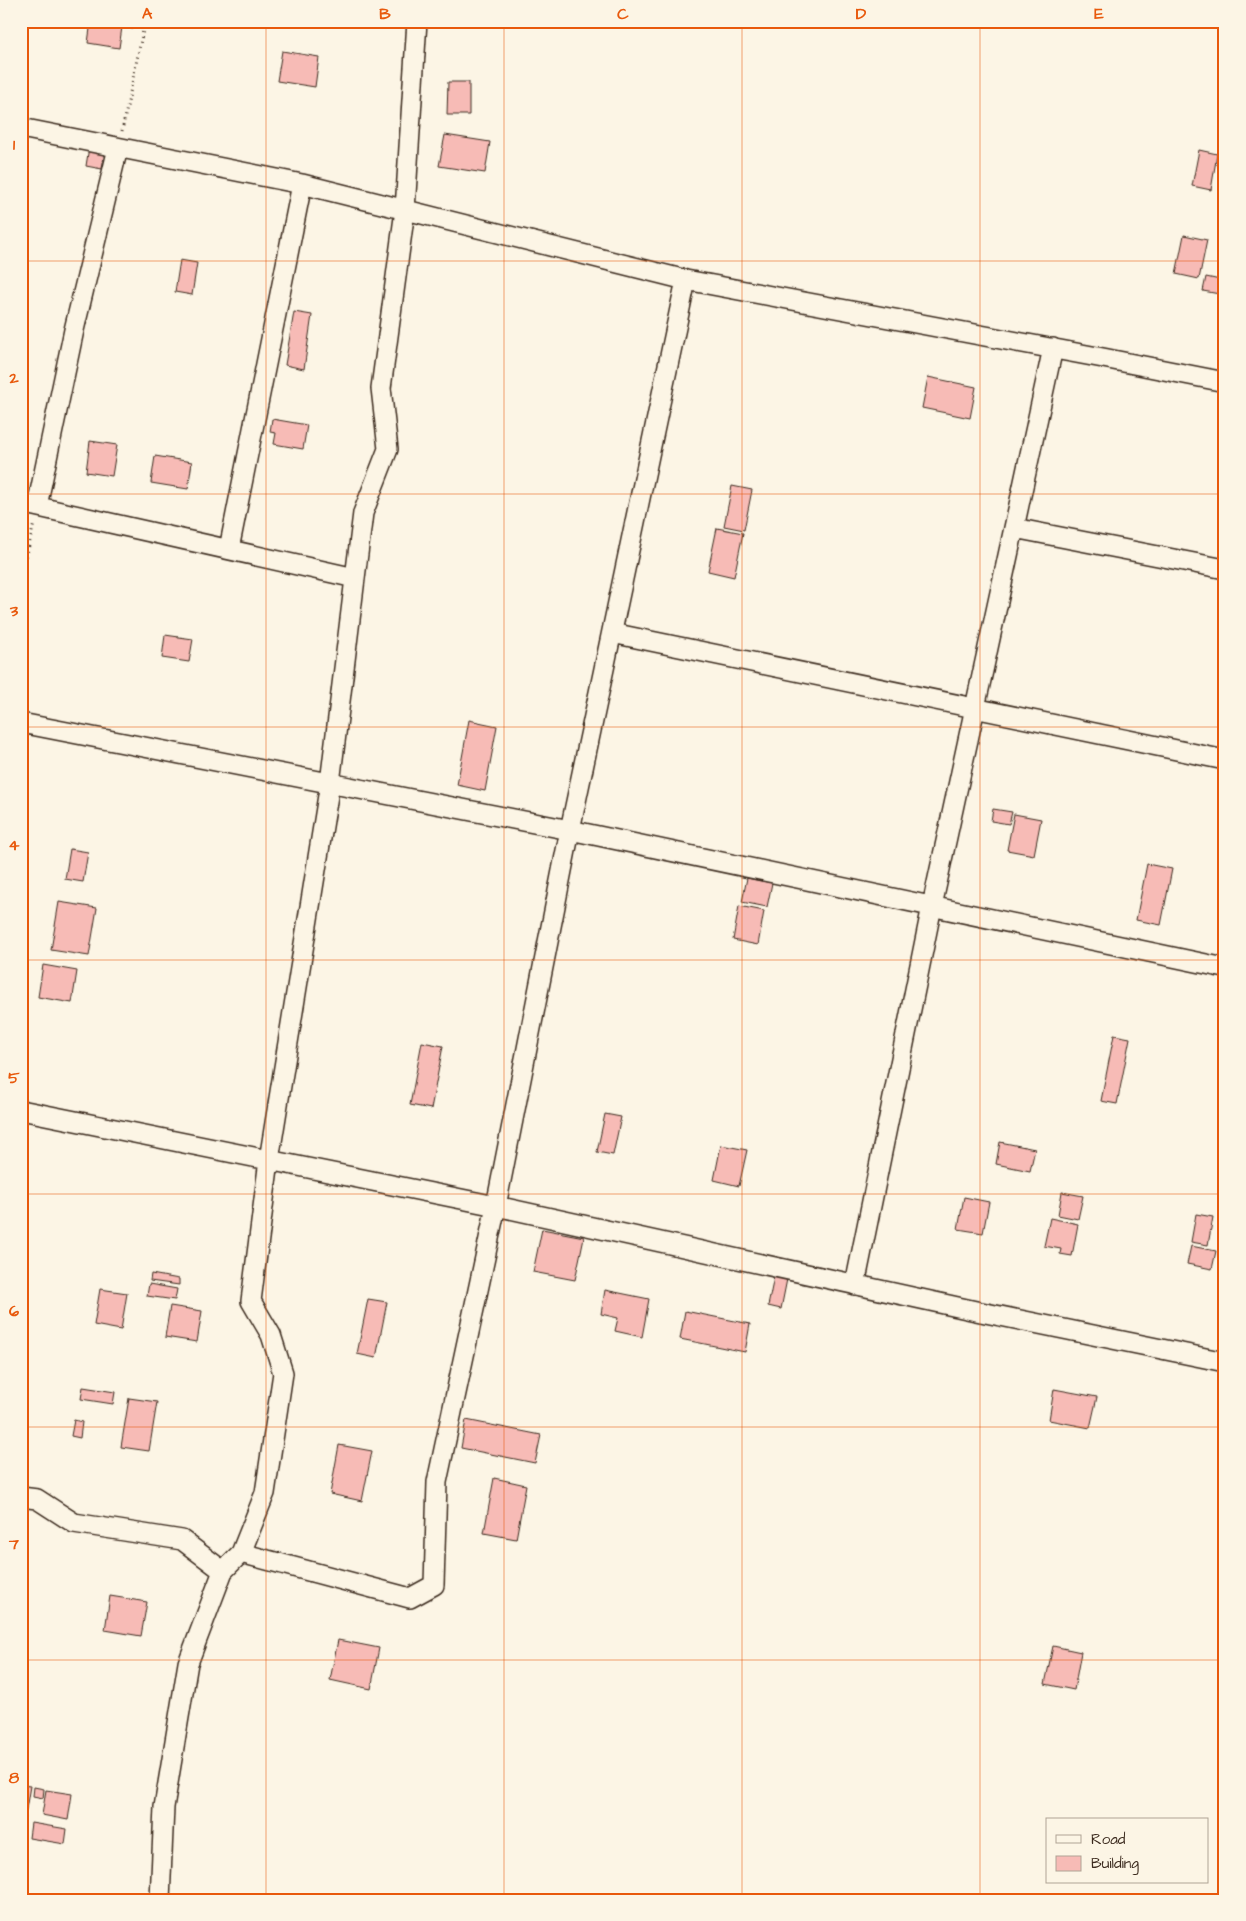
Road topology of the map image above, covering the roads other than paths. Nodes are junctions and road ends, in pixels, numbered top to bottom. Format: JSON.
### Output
{"nodes":[{"id":1,"x":417,"y":21,"type":"edge"},
{"id":2,"x":21,"y":128,"type":"edge"},
{"id":3,"x":118,"y":148,"type":"junction"},
{"id":4,"x":302,"y":184,"type":"junction"},
{"id":5,"x":405,"y":210,"type":"junction"},
{"id":6,"x":686,"y":280,"type":"junction"},
{"id":7,"x":1053,"y":348,"type":"junction"},
{"id":8,"x":1225,"y":382,"type":"edge"},
{"id":9,"x":29,"y":505,"type":"edge"},
{"id":10,"x":1014,"y":528,"type":"junction"},
{"id":11,"x":229,"y":549,"type":"junction"},
{"id":12,"x":1225,"y":569,"type":"edge"},
{"id":13,"x":355,"y":578,"type":"junction"},
{"id":14,"x":612,"y":633,"type":"junction"},
{"id":15,"x":975,"y":709,"type":"junction"},
{"id":16,"x":21,"y":723,"type":"edge"},
{"id":17,"x":1225,"y":760,"type":"edge"},
{"id":18,"x":330,"y":783,"type":"junction"},
{"id":19,"x":570,"y":830,"type":"junction"},
{"id":20,"x":932,"y":906,"type":"junction"},
{"id":21,"x":1225,"y":968,"type":"edge"},
{"id":22,"x":21,"y":1110,"type":"edge"},
{"id":23,"x":268,"y":1160,"type":"junction"},
{"id":24,"x":496,"y":1206,"type":"junction"},
{"id":25,"x":855,"y":1285,"type":"junction"},
{"id":26,"x":1225,"y":1362,"type":"edge"},
{"id":27,"x":21,"y":1497,"type":"edge"},
{"id":28,"x":241,"y":1553,"type":"junction"},
{"id":29,"x":223,"y":1571,"type":"junction"},
{"id":30,"x":160,"y":1900,"type":"edge"}],
"edges":[{"from":1,"to":5,"type":"street"},
{"from":2,"to":3,"type":"street"},
{"from":3,"to":4,"type":"street"},
{"from":3,"to":9,"type":"street"},
{"from":4,"to":5,"type":"street"},
{"from":4,"to":11,"type":"street"},
{"from":5,"to":6,"type":"street"},
{"from":5,"to":13,"type":"street"},
{"from":6,"to":7,"type":"street"},
{"from":6,"to":14,"type":"street"},
{"from":7,"to":8,"type":"street"},
{"from":7,"to":10,"type":"street"},
{"from":9,"to":11,"type":"street"},
{"from":10,"to":12,"type":"street"},
{"from":10,"to":15,"type":"street"},
{"from":11,"to":13,"type":"street"},
{"from":13,"to":18,"type":"street"},
{"from":14,"to":15,"type":"street"},
{"from":14,"to":19,"type":"street"},
{"from":15,"to":17,"type":"street"},
{"from":15,"to":20,"type":"street"},
{"from":16,"to":18,"type":"street"},
{"from":18,"to":19,"type":"street"},
{"from":18,"to":23,"type":"street"},
{"from":19,"to":20,"type":"street"},
{"from":19,"to":24,"type":"street"},
{"from":20,"to":21,"type":"street"},
{"from":20,"to":25,"type":"street"},
{"from":22,"to":23,"type":"street"},
{"from":23,"to":24,"type":"street"},
{"from":23,"to":28,"type":"street"},
{"from":24,"to":25,"type":"street"},
{"from":24,"to":28,"type":"street"},
{"from":25,"to":26,"type":"street"},
{"from":27,"to":29,"type":"street"},
{"from":28,"to":29,"type":"street"},
{"from":29,"to":30,"type":"street"}]}
